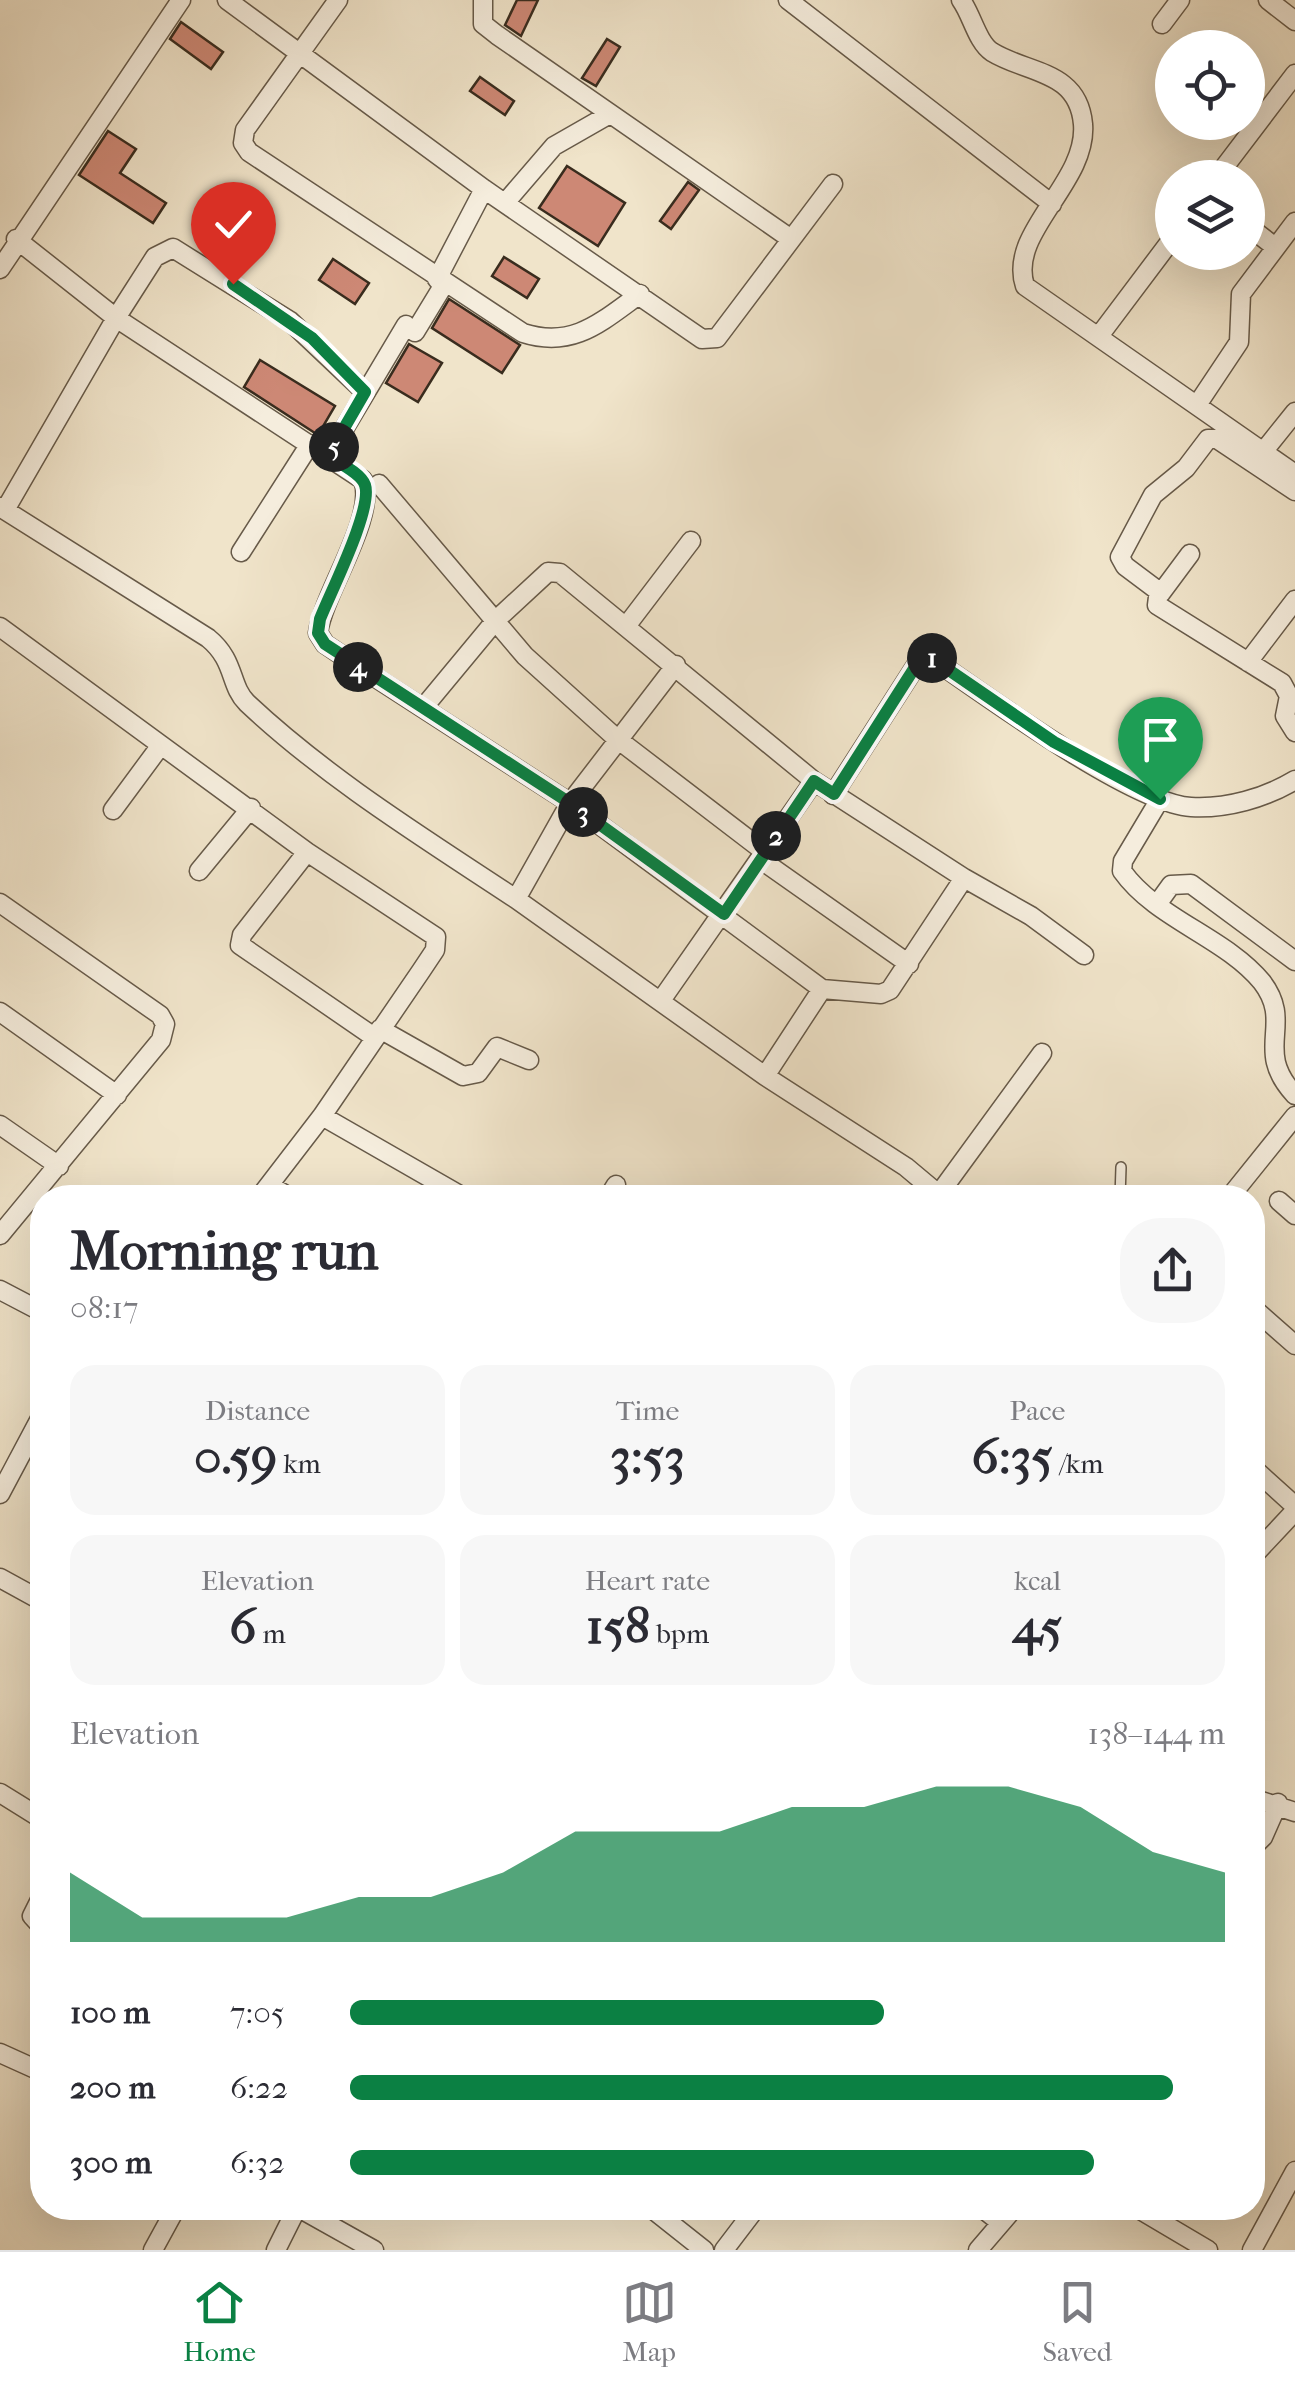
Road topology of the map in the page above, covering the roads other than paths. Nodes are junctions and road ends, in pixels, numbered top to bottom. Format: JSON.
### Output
{"nodes":[{"id":1,"x":181,"y":0,"type":"edge"},
{"id":2,"x":227,"y":0,"type":"edge"},
{"id":3,"x":338,"y":0,"type":"edge"},
{"id":4,"x":483,"y":0,"type":"edge"},
{"id":5,"x":788,"y":0,"type":"edge"},
{"id":6,"x":961,"y":0,"type":"edge"},
{"id":7,"x":1180,"y":0,"type":"edge"},
{"id":8,"x":1268,"y":0,"type":"edge"},
{"id":9,"x":1295,"y":21,"type":"edge"},
{"id":10,"x":1162,"y":24,"type":"dead end"},
{"id":11,"x":299,"y":53,"type":"junction"},
{"id":12,"x":1295,"y":74,"type":"edge"},
{"id":13,"x":610,"y":114,"type":"junction"},
{"id":14,"x":1230,"y":160,"type":"edge"},
{"id":15,"x":833,"y":184,"type":"dead end"},
{"id":16,"x":484,"y":188,"type":"junction"},
{"id":17,"x":505,"y":203,"type":"junction"},
{"id":18,"x":1052,"y":204,"type":"junction"},
{"id":19,"x":1295,"y":222,"type":"edge"},
{"id":20,"x":1265,"y":238,"type":"edge"},
{"id":21,"x":16,"y":239,"type":"junction"},
{"id":22,"x":792,"y":239,"type":"junction"},
{"id":23,"x":1276,"y":246,"type":"junction"},
{"id":24,"x":1155,"y":261,"type":"edge"},
{"id":25,"x":0,"y":266,"type":"edge"},
{"id":26,"x":436,"y":279,"type":"junction"},
{"id":27,"x":640,"y":294,"type":"junction"},
{"id":28,"x":116,"y":318,"type":"junction"},
{"id":29,"x":1098,"y":336,"type":"junction"},
{"id":30,"x":365,"y":392,"type":"junction"},
{"id":31,"x":1197,"y":405,"type":"junction"},
{"id":32,"x":1295,"y":412,"type":"edge"},
{"id":33,"x":310,"y":444,"type":"junction"},
{"id":34,"x":1263,"y":452,"type":"junction"},
{"id":35,"x":328,"y":456,"type":"junction"},
{"id":36,"x":1295,"y":474,"type":"edge"},
{"id":37,"x":379,"y":484,"type":"dead end"},
{"id":38,"x":1295,"y":491,"type":"edge"},
{"id":39,"x":2,"y":508,"type":"edge"},
{"id":40,"x":691,"y":540,"type":"dead end"},
{"id":41,"x":241,"y":552,"type":"dead end"},
{"id":42,"x":1190,"y":554,"type":"dead end"},
{"id":43,"x":1161,"y":593,"type":"junction"},
{"id":44,"x":1295,"y":600,"type":"edge"},
{"id":45,"x":496,"y":620,"type":"junction"},
{"id":46,"x":627,"y":625,"type":"junction"},
{"id":47,"x":0,"y":627,"type":"edge"},
{"id":48,"x":1248,"y":662,"type":"junction"},
{"id":49,"x":676,"y":665,"type":"junction"},
{"id":50,"x":423,"y":708,"type":"junction"},
{"id":51,"x":1295,"y":732,"type":"edge"},
{"id":52,"x":616,"y":738,"type":"junction"},
{"id":53,"x":161,"y":745,"type":"junction"},
{"id":54,"x":1295,"y":780,"type":"edge"},
{"id":55,"x":814,"y":781,"type":"junction"},
{"id":56,"x":834,"y":794,"type":"junction"},
{"id":57,"x":1160,"y":799,"type":"junction"},
{"id":58,"x":570,"y":803,"type":"junction"},
{"id":59,"x":251,"y":808,"type":"junction"},
{"id":60,"x":113,"y":810,"type":"dead end"},
{"id":61,"x":307,"y":852,"type":"junction"},
{"id":62,"x":762,"y":856,"type":"junction"},
{"id":63,"x":200,"y":871,"type":"dead end"},
{"id":64,"x":964,"y":878,"type":"junction"},
{"id":65,"x":516,"y":899,"type":"junction"},
{"id":66,"x":0,"y":903,"type":"edge"},
{"id":67,"x":1158,"y":903,"type":"junction"},
{"id":68,"x":724,"y":914,"type":"junction"},
{"id":69,"x":1084,"y":956,"type":"dead end"},
{"id":70,"x":1295,"y":961,"type":"edge"},
{"id":71,"x":909,"y":964,"type":"junction"},
{"id":72,"x":822,"y":989,"type":"junction"},
{"id":73,"x":662,"y":999,"type":"junction"},
{"id":74,"x":0,"y":1012,"type":"edge"},
{"id":75,"x":377,"y":1033,"type":"junction"},
{"id":76,"x":1042,"y":1054,"type":"dead end"},
{"id":77,"x":529,"y":1060,"type":"dead end"},
{"id":78,"x":766,"y":1076,"type":"junction"},
{"id":79,"x":117,"y":1095,"type":"junction"},
{"id":80,"x":1295,"y":1095,"type":"edge"},
{"id":81,"x":322,"y":1116,"type":"junction"},
{"id":82,"x":1295,"y":1116,"type":"edge"},
{"id":83,"x":0,"y":1124,"type":"edge"},
{"id":84,"x":59,"y":1166,"type":"junction"},
{"id":85,"x":1121,"y":1167,"type":"dead end"},
{"id":86,"x":43,"y":1185,"type":"edge"},
{"id":87,"x":269,"y":1185,"type":"edge"},
{"id":88,"x":442,"y":1185,"type":"edge"},
{"id":89,"x":928,"y":1185,"type":"edge"},
{"id":90,"x":949,"y":1185,"type":"edge"},
{"id":91,"x":1120,"y":1185,"type":"edge"},
{"id":92,"x":1239,"y":1185,"type":"edge"},
{"id":93,"x":30,"y":1200,"type":"edge"},
{"id":94,"x":1279,"y":1201,"type":"dead end"},
{"id":95,"x":1295,"y":1215,"type":"edge"},
{"id":96,"x":0,"y":1235,"type":"edge"},
{"id":97,"x":0,"y":1290,"type":"edge"},
{"id":98,"x":30,"y":1306,"type":"edge"},
{"id":99,"x":1265,"y":1318,"type":"edge"},
{"id":100,"x":1295,"y":1344,"type":"edge"},
{"id":101,"x":30,"y":1440,"type":"edge"},
{"id":102,"x":1265,"y":1479,"type":"edge"},
{"id":103,"x":0,"y":1494,"type":"edge"},
{"id":104,"x":1295,"y":1508,"type":"edge"},
{"id":105,"x":1265,"y":1542,"type":"edge"},
{"id":106,"x":0,"y":1578,"type":"edge"},
{"id":107,"x":30,"y":1594,"type":"edge"},
{"id":108,"x":0,"y":1793,"type":"edge"},
{"id":109,"x":1265,"y":1800,"type":"edge"},
{"id":110,"x":1278,"y":1803,"type":"junction"},
{"id":111,"x":30,"y":1812,"type":"edge"},
{"id":112,"x":1295,"y":1812,"type":"edge"},
{"id":113,"x":1265,"y":1832,"type":"edge"},
{"id":114,"x":0,"y":2053,"type":"edge"},
{"id":115,"x":30,"y":2067,"type":"edge"},
{"id":116,"x":1295,"y":2170,"type":"edge"},
{"id":117,"x":171,"y":2220,"type":"edge"},
{"id":118,"x":292,"y":2220,"type":"edge"},
{"id":119,"x":320,"y":2220,"type":"edge"},
{"id":120,"x":665,"y":2220,"type":"edge"},
{"id":121,"x":747,"y":2220,"type":"edge"},
{"id":122,"x":997,"y":2220,"type":"edge"},
{"id":123,"x":1004,"y":2220,"type":"edge"},
{"id":124,"x":1157,"y":2220,"type":"edge"},
{"id":125,"x":1001,"y":2223,"type":"junction"},
{"id":126,"x":161,"y":2247,"type":"edge"},
{"id":127,"x":276,"y":2250,"type":"edge"},
{"id":128,"x":374,"y":2250,"type":"edge"},
{"id":129,"x":704,"y":2250,"type":"edge"},
{"id":130,"x":724,"y":2250,"type":"edge"},
{"id":131,"x":978,"y":2250,"type":"edge"},
{"id":132,"x":1208,"y":2250,"type":"edge"},
{"id":133,"x":1252,"y":2250,"type":"edge"}],
"edges":[{"from":1,"to":21,"type":"street"},
{"from":2,"to":11,"type":"street"},
{"from":3,"to":11,"type":"street"},
{"from":4,"to":13,"type":"street"},
{"from":5,"to":18,"type":"street"},
{"from":6,"to":18,"type":"street"},
{"from":7,"to":10,"type":"street"},
{"from":8,"to":9,"type":"street"},
{"from":11,"to":16,"type":"street"},
{"from":11,"to":26,"type":"street"},
{"from":12,"to":14,"type":"street"},
{"from":13,"to":17,"type":"street"},
{"from":13,"to":22,"type":"street"},
{"from":15,"to":22,"type":"street"},
{"from":16,"to":17,"type":"street"},
{"from":16,"to":26,"type":"street"},
{"from":17,"to":27,"type":"street"},
{"from":18,"to":29,"type":"street"},
{"from":19,"to":23,"type":"street"},
{"from":20,"to":23,"type":"street"},
{"from":21,"to":25,"type":"street"},
{"from":21,"to":28,"type":"street"},
{"from":22,"to":27,"type":"street"},
{"from":23,"to":31,"type":"street"},
{"from":24,"to":29,"type":"street"},
{"from":26,"to":27,"type":"street"},
{"from":26,"to":30,"type":"street"},
{"from":28,"to":30,"type":"street"},
{"from":28,"to":33,"type":"street"},
{"from":28,"to":39,"type":"street"},
{"from":29,"to":31,"type":"street"},
{"from":30,"to":35,"type":"street"},
{"from":31,"to":34,"type":"street"},
{"from":32,"to":34,"type":"street"},
{"from":33,"to":35,"type":"street"},
{"from":33,"to":41,"type":"street"},
{"from":34,"to":36,"type":"street"},
{"from":35,"to":50,"type":"street"},
{"from":37,"to":45,"type":"street"},
{"from":38,"to":43,"type":"street"},
{"from":39,"to":65,"type":"street"},
{"from":40,"to":46,"type":"street"},
{"from":42,"to":43,"type":"street"},
{"from":43,"to":48,"type":"street"},
{"from":44,"to":48,"type":"street"},
{"from":45,"to":46,"type":"street"},
{"from":45,"to":50,"type":"street"},
{"from":45,"to":52,"type":"street"},
{"from":46,"to":49,"type":"street"},
{"from":47,"to":53,"type":"street"},
{"from":48,"to":51,"type":"street"},
{"from":49,"to":52,"type":"street"},
{"from":49,"to":55,"type":"street"},
{"from":50,"to":58,"type":"street"},
{"from":52,"to":58,"type":"street"},
{"from":52,"to":62,"type":"street"},
{"from":53,"to":59,"type":"street"},
{"from":53,"to":60,"type":"street"},
{"from":54,"to":57,"type":"street"},
{"from":55,"to":56,"type":"street"},
{"from":55,"to":62,"type":"street"},
{"from":56,"to":57,"type":"street"},
{"from":56,"to":64,"type":"street"},
{"from":57,"to":67,"type":"street"},
{"from":58,"to":65,"type":"street"},
{"from":58,"to":68,"type":"street"},
{"from":59,"to":61,"type":"street"},
{"from":59,"to":63,"type":"street"},
{"from":61,"to":75,"type":"street"},
{"from":61,"to":75,"type":"street"},
{"from":62,"to":68,"type":"street"},
{"from":62,"to":71,"type":"street"},
{"from":64,"to":69,"type":"street"},
{"from":64,"to":71,"type":"street"},
{"from":65,"to":73,"type":"street"},
{"from":66,"to":79,"type":"street"},
{"from":67,"to":70,"type":"street"},
{"from":67,"to":80,"type":"street"},
{"from":68,"to":72,"type":"street"},
{"from":68,"to":73,"type":"street"},
{"from":71,"to":72,"type":"street"},
{"from":72,"to":78,"type":"street"},
{"from":73,"to":78,"type":"street"},
{"from":74,"to":79,"type":"street"},
{"from":75,"to":77,"type":"street"},
{"from":75,"to":81,"type":"street"},
{"from":76,"to":90,"type":"street"},
{"from":78,"to":89,"type":"street"},
{"from":79,"to":84,"type":"street"},
{"from":81,"to":87,"type":"street"},
{"from":81,"to":88,"type":"street"},
{"from":82,"to":92,"type":"street"},
{"from":83,"to":84,"type":"street"},
{"from":84,"to":86,"type":"street"},
{"from":85,"to":91,"type":"lane"},
{"from":93,"to":96,"type":"street"},
{"from":94,"to":95,"type":"street"},
{"from":97,"to":98,"type":"street"},
{"from":99,"to":100,"type":"street"},
{"from":101,"to":103,"type":"street"},
{"from":102,"to":104,"type":"street"},
{"from":104,"to":105,"type":"street"},
{"from":106,"to":107,"type":"street"},
{"from":108,"to":111,"type":"street"},
{"from":109,"to":110,"type":"street"},
{"from":110,"to":112,"type":"street"},
{"from":110,"to":113,"type":"street"},
{"from":114,"to":115,"type":"street"},
{"from":116,"to":133,"type":"street"},
{"from":117,"to":126,"type":"street"},
{"from":118,"to":127,"type":"street"},
{"from":119,"to":128,"type":"street"},
{"from":120,"to":129,"type":"street"},
{"from":121,"to":130,"type":"street"},
{"from":122,"to":125,"type":"street"},
{"from":123,"to":125,"type":"street"},
{"from":124,"to":132,"type":"street"},
{"from":125,"to":131,"type":"street"}]}
